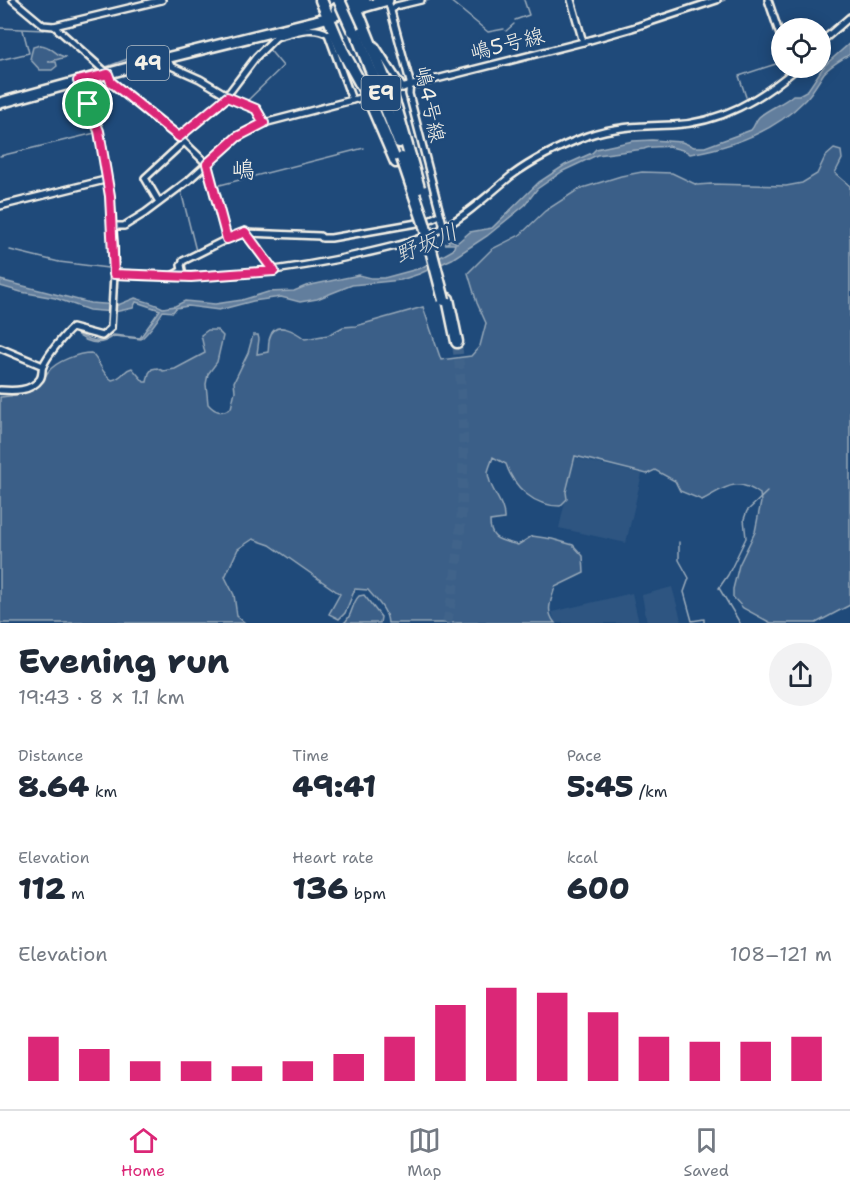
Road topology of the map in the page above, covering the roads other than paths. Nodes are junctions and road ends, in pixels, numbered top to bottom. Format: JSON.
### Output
{"nodes":[{"id":1,"x":13,"y":0,"type":"edge"},
{"id":2,"x":162,"y":0,"type":"edge"},
{"id":3,"x":321,"y":0,"type":"edge"},
{"id":4,"x":340,"y":0,"type":"edge"},
{"id":5,"x":388,"y":0,"type":"edge"},
{"id":6,"x":421,"y":0,"type":"edge"},
{"id":7,"x":571,"y":0,"type":"edge"},
{"id":8,"x":717,"y":0,"type":"edge"},
{"id":9,"x":768,"y":0,"type":"edge"},
{"id":10,"x":357,"y":3,"type":"edge"},
{"id":11,"x":391,"y":10,"type":"junction"},
{"id":12,"x":327,"y":14,"type":"junction"},
{"id":13,"x":850,"y":17,"type":"edge"},
{"id":14,"x":774,"y":18,"type":"edge"},
{"id":15,"x":54,"y":26,"type":"junction"},
{"id":16,"x":357,"y":30,"type":"junction"},
{"id":17,"x":276,"y":32,"type":"junction"},
{"id":18,"x":831,"y":33,"type":"edge"},
{"id":19,"x":583,"y":42,"type":"junction"},
{"id":20,"x":167,"y":58,"type":"junction"},
{"id":21,"x":108,"y":74,"type":"junction"},
{"id":22,"x":784,"y":78,"type":"edge"},
{"id":23,"x":78,"y":81,"type":"junction"},
{"id":24,"x":403,"y":88,"type":"junction"},
{"id":25,"x":227,"y":97,"type":"junction"},
{"id":26,"x":360,"y":98,"type":"dead end"},
{"id":27,"x":352,"y":100,"type":"junction"},
{"id":28,"x":0,"y":103,"type":"edge"},
{"id":29,"x":264,"y":123,"type":"junction"},
{"id":30,"x":179,"y":137,"type":"junction"},
{"id":31,"x":184,"y":142,"type":"junction"},
{"id":32,"x":403,"y":158,"type":"junction"},
{"id":33,"x":207,"y":164,"type":"junction"},
{"id":34,"x":105,"y":180,"type":"junction"},
{"id":35,"x":159,"y":202,"type":"junction"},
{"id":36,"x":0,"y":206,"type":"edge"},
{"id":37,"x":440,"y":215,"type":"junction"},
{"id":38,"x":431,"y":219,"type":"dead end"},
{"id":39,"x":417,"y":223,"type":"dead end"},
{"id":40,"x":112,"y":226,"type":"junction"},
{"id":41,"x":444,"y":228,"type":"junction"},
{"id":42,"x":245,"y":232,"type":"junction"},
{"id":43,"x":227,"y":239,"type":"junction"},
{"id":44,"x":274,"y":271,"type":"junction"},
{"id":45,"x":114,"y":274,"type":"junction"},
{"id":46,"x":172,"y":276,"type":"junction"},
{"id":47,"x":454,"y":343,"type":"tunnel mouth"},
{"id":48,"x":0,"y":348,"type":"edge"},
{"id":49,"x":43,"y":366,"type":"junction"},
{"id":50,"x":0,"y":390,"type":"edge"}],
"edges":[{"from":1,"to":15,"type":"street"},
{"from":2,"to":15,"type":"street"},
{"from":3,"to":12,"type":"highway"},
{"from":4,"to":16,"type":"highway","number":"E9","bridge":true},
{"from":5,"to":10,"type":"main road","number":"49"},
{"from":5,"to":11,"type":"street","name":"嶋4号線"},
{"from":6,"to":11,"type":"street"},
{"from":7,"to":19,"type":"street"},
{"from":8,"to":19,"type":"street","name":"嶋5号線"},
{"from":9,"to":14,"type":"street"},
{"from":10,"to":12,"type":"main road","number":"49"},
{"from":10,"to":16,"type":"highway"},
{"from":11,"to":24,"type":"street","name":"嶋4号線"},
{"from":12,"to":17,"type":"main road","number":"49"},
{"from":12,"to":32,"type":"highway"},
{"from":13,"to":18,"type":"street"},
{"from":15,"to":21,"type":"street"},
{"from":16,"to":24,"type":"street"},
{"from":16,"to":32,"type":"highway","number":"E9"},
{"from":17,"to":20,"type":"main road","number":"49"},
{"from":17,"to":25,"type":"street"},
{"from":17,"to":27,"type":"street"},
{"from":19,"to":24,"type":"street","name":"嶋5号線"},
{"from":20,"to":21,"type":"main road","number":"49"},
{"from":20,"to":25,"type":"street"},
{"from":21,"to":23,"type":"main road","number":"49"},
{"from":21,"to":30,"type":"street"},
{"from":22,"to":41,"type":"street"},
{"from":23,"to":28,"type":"main road","number":"49"},
{"from":23,"to":34,"type":"street"},
{"from":24,"to":37,"type":"street","name":"嶋4号線"},
{"from":25,"to":29,"type":"street"},
{"from":25,"to":30,"type":"street"},
{"from":26,"to":27,"type":"street"},
{"from":27,"to":29,"type":"street"},
{"from":29,"to":33,"type":"street"},
{"from":30,"to":31,"type":"street"},
{"from":31,"to":33,"type":"street"},
{"from":31,"to":35,"type":"street"},
{"from":32,"to":47,"type":"highway","bridge":true},
{"from":33,"to":35,"type":"street"},
{"from":33,"to":43,"type":"street"},
{"from":34,"to":36,"type":"street"},
{"from":34,"to":40,"type":"street"},
{"from":35,"to":40,"type":"street"},
{"from":37,"to":38,"type":"street"},
{"from":37,"to":41,"type":"street","name":"嶋4号線"},
{"from":39,"to":42,"type":"street"},
{"from":40,"to":45,"type":"street"},
{"from":41,"to":44,"type":"street"},
{"from":42,"to":43,"type":"street"},
{"from":42,"to":44,"type":"street"},
{"from":43,"to":46,"type":"street"},
{"from":44,"to":46,"type":"street"},
{"from":45,"to":46,"type":"street"},
{"from":45,"to":49,"type":"street"},
{"from":48,"to":49,"type":"street"},
{"from":49,"to":50,"type":"street"}]}
